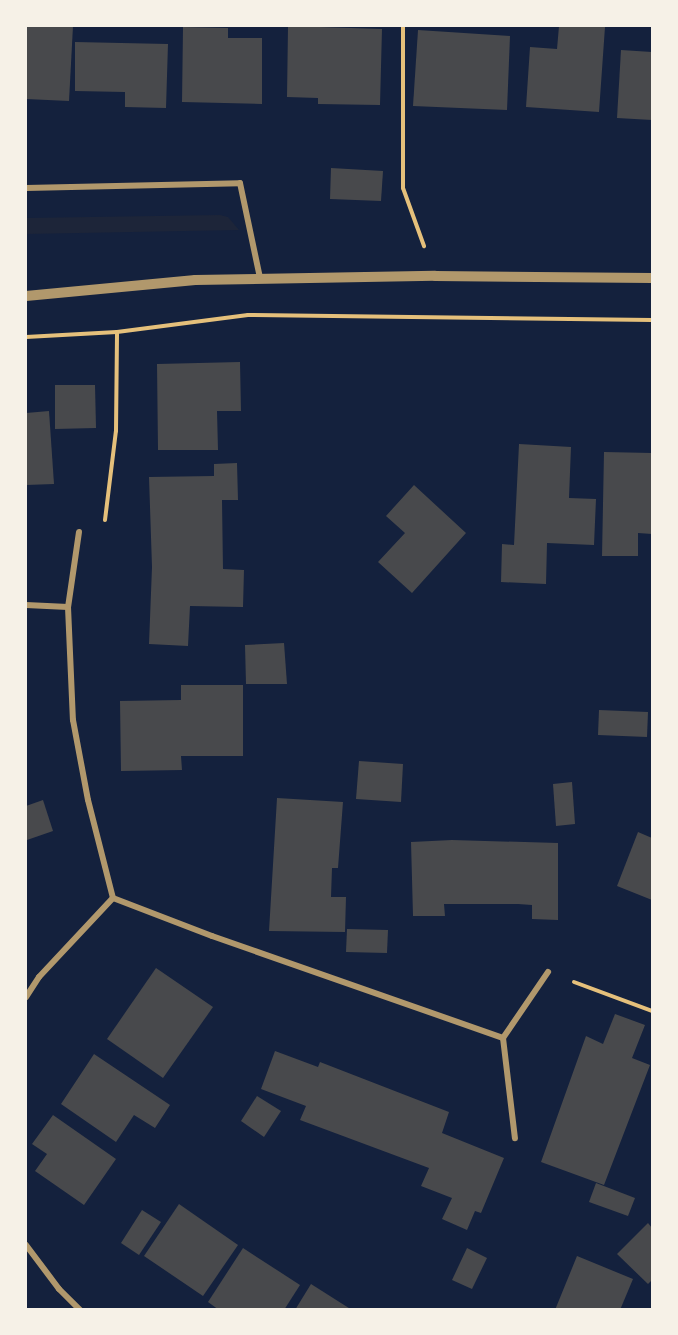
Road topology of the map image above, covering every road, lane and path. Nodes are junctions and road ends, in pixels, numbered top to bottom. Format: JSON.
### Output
{"nodes":[{"id":1,"x":403,"y":26,"type":"edge"},
{"id":2,"x":26,"y":188,"type":"edge"},
{"id":3,"x":435,"y":276,"type":"junction"},
{"id":4,"x":260,"y":278,"type":"junction"},
{"id":5,"x":652,"y":278,"type":"edge"},
{"id":6,"x":26,"y":296,"type":"edge"},
{"id":7,"x":652,"y":320,"type":"edge"},
{"id":8,"x":117,"y":333,"type":"junction"},
{"id":9,"x":26,"y":337,"type":"edge"},
{"id":10,"x":79,"y":532,"type":"joint"},
{"id":11,"x":26,"y":605,"type":"edge"},
{"id":12,"x":68,"y":607,"type":"junction"},
{"id":13,"x":112,"y":898,"type":"junction"},
{"id":14,"x":548,"y":972,"type":"joint"},
{"id":15,"x":26,"y":997,"type":"edge"},
{"id":16,"x":652,"y":1011,"type":"edge"},
{"id":17,"x":503,"y":1038,"type":"junction"},
{"id":18,"x":515,"y":1138,"type":"dead end"},
{"id":19,"x":26,"y":1245,"type":"edge"},
{"id":20,"x":80,"y":1310,"type":"edge"}],
"edges":[{"from":1,"to":3,"type":"path"},
{"from":2,"to":4,"type":"street"},
{"from":3,"to":4,"type":"street"},
{"from":3,"to":5,"type":"street"},
{"from":4,"to":6,"type":"street"},
{"from":7,"to":8,"type":"path"},
{"from":8,"to":9,"type":"path"},
{"from":8,"to":10,"type":"path"},
{"from":10,"to":12,"type":"street"},
{"from":11,"to":12,"type":"street"},
{"from":12,"to":13,"type":"street"},
{"from":13,"to":15,"type":"street"},
{"from":13,"to":17,"type":"street"},
{"from":14,"to":16,"type":"path"},
{"from":14,"to":17,"type":"street"},
{"from":17,"to":18,"type":"street"},
{"from":19,"to":20,"type":"street"}]}
